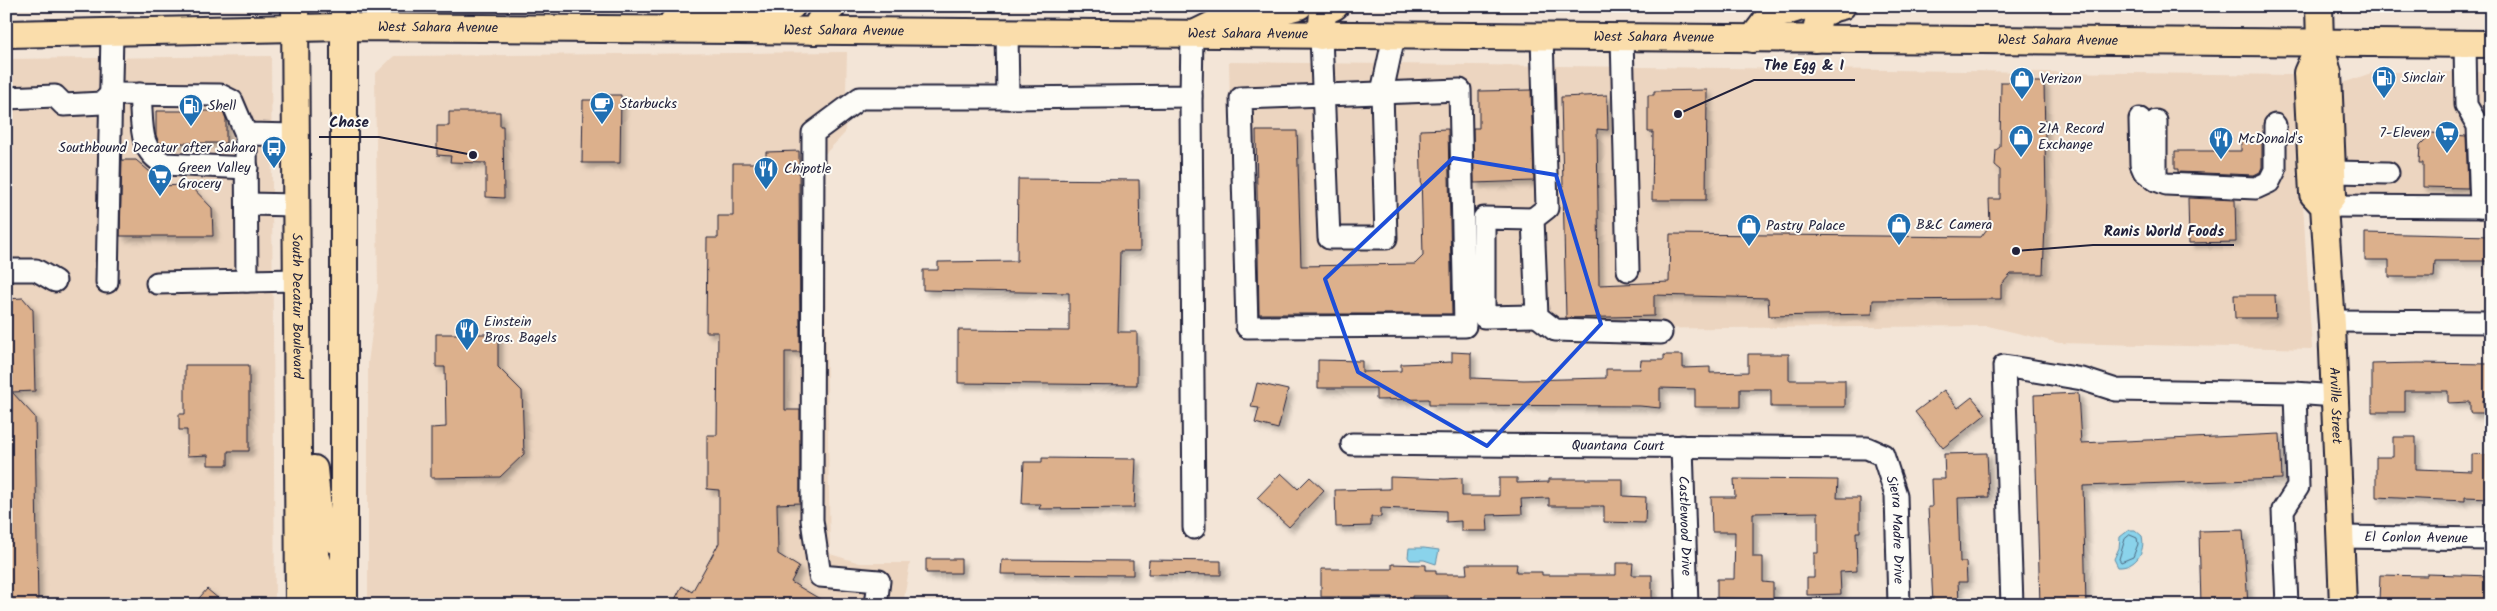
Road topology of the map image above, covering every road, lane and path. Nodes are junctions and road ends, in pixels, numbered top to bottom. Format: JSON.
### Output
{"nodes":[{"id":1,"x":792,"y":6,"type":"edge"},
{"id":2,"x":833,"y":6,"type":"edge"},
{"id":3,"x":1299,"y":6,"type":"edge"},
{"id":4,"x":1335,"y":6,"type":"edge"},
{"id":5,"x":1806,"y":6,"type":"edge"},
{"id":6,"x":1842,"y":6,"type":"edge"},
{"id":7,"x":2319,"y":6,"type":"edge"},
{"id":8,"x":295,"y":17,"type":"edge"},
{"id":9,"x":344,"y":17,"type":"edge"},
{"id":10,"x":650,"y":29,"type":"junction"},
{"id":11,"x":814,"y":31,"type":"junction"},
{"id":12,"x":112,"y":32,"type":"junction"},
{"id":13,"x":1007,"y":32,"type":"junction"},
{"id":14,"x":6,"y":34,"type":"edge"},
{"id":15,"x":1192,"y":34,"type":"junction"},
{"id":16,"x":1321,"y":36,"type":"junction"},
{"id":17,"x":1394,"y":36,"type":"junction"},
{"id":18,"x":1542,"y":37,"type":"junction"},
{"id":19,"x":1622,"y":38,"type":"junction"},
{"id":20,"x":1752,"y":39,"type":"junction"},
{"id":21,"x":1815,"y":39,"type":"junction"},
{"id":22,"x":2320,"y":43,"type":"junction"},
{"id":23,"x":2465,"y":44,"type":"junction"},
{"id":24,"x":2491,"y":44,"type":"edge"},
{"id":25,"x":1382,"y":92,"type":"junction"},
{"id":26,"x":111,"y":94,"type":"junction"},
{"id":27,"x":140,"y":94,"type":"junction"},
{"id":28,"x":1323,"y":95,"type":"junction"},
{"id":29,"x":1191,"y":96,"type":"junction"},
{"id":30,"x":6,"y":98,"type":"edge"},
{"id":31,"x":1008,"y":98,"type":"junction"},
{"id":32,"x":2148,"y":120,"type":"dead end"},
{"id":33,"x":2274,"y":125,"type":"dead end"},
{"id":34,"x":246,"y":134,"type":"junction"},
{"id":35,"x":296,"y":135,"type":"junction"},
{"id":36,"x":247,"y":168,"type":"junction"},
{"id":37,"x":2332,"y":172,"type":"junction"},
{"id":38,"x":2388,"y":173,"type":"dead end"},
{"id":39,"x":248,"y":204,"type":"junction"},
{"id":40,"x":296,"y":205,"type":"junction"},
{"id":41,"x":2324,"y":206,"type":"junction"},
{"id":42,"x":2486,"y":207,"type":"edge"},
{"id":43,"x":1533,"y":218,"type":"junction"},
{"id":44,"x":6,"y":270,"type":"edge"},
{"id":45,"x":1628,"y":270,"type":"dead end"},
{"id":46,"x":297,"y":280,"type":"junction"},
{"id":47,"x":55,"y":281,"type":"dead end"},
{"id":48,"x":247,"y":281,"type":"junction"},
{"id":49,"x":107,"y":282,"type":"dead end"},
{"id":50,"x":158,"y":282,"type":"dead end"},
{"id":51,"x":1537,"y":316,"type":"junction"},
{"id":52,"x":2332,"y":321,"type":"junction"},
{"id":53,"x":2491,"y":322,"type":"edge"},
{"id":54,"x":1661,"y":333,"type":"dead end"},
{"id":55,"x":298,"y":390,"type":"junction"},
{"id":56,"x":2294,"y":393,"type":"junction"},
{"id":57,"x":2335,"y":396,"type":"junction"},
{"id":58,"x":1352,"y":444,"type":"dead end"},
{"id":59,"x":1682,"y":446,"type":"junction"},
{"id":60,"x":1883,"y":455,"type":"joint"},
{"id":61,"x":1194,"y":528,"type":"dead end"},
{"id":62,"x":2341,"y":537,"type":"junction"},
{"id":63,"x":2491,"y":539,"type":"edge"},
{"id":64,"x":344,"y":543,"type":"junction"},
{"id":65,"x":299,"y":549,"type":"junction"},
{"id":66,"x":299,"y":605,"type":"edge"},
{"id":67,"x":321,"y":605,"type":"edge"},
{"id":68,"x":344,"y":605,"type":"edge"},
{"id":69,"x":876,"y":605,"type":"edge"},
{"id":70,"x":1687,"y":605,"type":"edge"},
{"id":71,"x":1899,"y":605,"type":"edge"},
{"id":72,"x":2012,"y":605,"type":"edge"},
{"id":73,"x":2287,"y":605,"type":"edge"},
{"id":74,"x":2343,"y":605,"type":"edge"}],
"edges":[{"from":1,"to":10,"type":"main road"},
{"from":2,"to":11,"type":"main road"},
{"from":3,"to":15,"type":"main road"},
{"from":4,"to":16,"type":"main road"},
{"from":5,"to":20,"type":"main road"},
{"from":6,"to":21,"type":"main road"},
{"from":7,"to":22,"type":"main road","name":"Arville Street"},
{"from":8,"to":9,"type":"main road","name":"West Sahara Avenue"},
{"from":8,"to":12,"type":"main road","name":"West Sahara Avenue"},
{"from":8,"to":35,"type":"main road","name":"South Decatur Boulevard"},
{"from":9,"to":10,"type":"main road","name":"West Sahara Avenue"},
{"from":9,"to":64,"type":"main road"},
{"from":10,"to":11,"type":"main road","name":"West Sahara Avenue"},
{"from":11,"to":13,"type":"main road","name":"West Sahara Avenue"},
{"from":12,"to":14,"type":"main road","name":"West Sahara Avenue"},
{"from":12,"to":26,"type":"street"},
{"from":13,"to":15,"type":"main road","name":"West Sahara Avenue"},
{"from":13,"to":31,"type":"street"},
{"from":15,"to":16,"type":"main road","name":"West Sahara Avenue"},
{"from":15,"to":29,"type":"street"},
{"from":16,"to":17,"type":"main road","name":"West Sahara Avenue"},
{"from":16,"to":28,"type":"street"},
{"from":17,"to":18,"type":"main road","name":"West Sahara Avenue"},
{"from":17,"to":25,"type":"street"},
{"from":18,"to":19,"type":"main road","name":"West Sahara Avenue"},
{"from":18,"to":43,"type":"street"},
{"from":19,"to":20,"type":"main road","name":"West Sahara Avenue"},
{"from":19,"to":45,"type":"street"},
{"from":20,"to":21,"type":"main road","name":"West Sahara Avenue"},
{"from":21,"to":22,"type":"main road","name":"West Sahara Avenue"},
{"from":22,"to":23,"type":"main road","name":"West Sahara Avenue"},
{"from":22,"to":37,"type":"main road","name":"Arville Street"},
{"from":22,"to":41,"type":"main road","name":"Arville Street"},
{"from":23,"to":24,"type":"main road","name":"West Sahara Avenue"},
{"from":23,"to":42,"type":"street"},
{"from":25,"to":28,"type":"street"},
{"from":25,"to":28,"type":"street"},
{"from":25,"to":28,"type":"street"},
{"from":26,"to":27,"type":"street"},
{"from":26,"to":30,"type":"street"},
{"from":26,"to":49,"type":"street"},
{"from":27,"to":34,"type":"street"},
{"from":27,"to":36,"type":"street"},
{"from":29,"to":31,"type":"street"},
{"from":29,"to":61,"type":"street"},
{"from":31,"to":69,"type":"street"},
{"from":32,"to":33,"type":"street"},
{"from":34,"to":35,"type":"street"},
{"from":34,"to":36,"type":"street"},
{"from":35,"to":40,"type":"main road","name":"South Decatur Boulevard"},
{"from":36,"to":39,"type":"street"},
{"from":37,"to":38,"type":"street"},
{"from":37,"to":41,"type":"main road","name":"Arville Street"},
{"from":39,"to":40,"type":"street"},
{"from":39,"to":48,"type":"street"},
{"from":40,"to":46,"type":"main road","name":"South Decatur Boulevard"},
{"from":41,"to":42,"type":"street"},
{"from":41,"to":52,"type":"main road","name":"Arville Street"},
{"from":43,"to":51,"type":"street"},
{"from":43,"to":51,"type":"street"},
{"from":44,"to":47,"type":"street"},
{"from":46,"to":48,"type":"street"},
{"from":46,"to":55,"type":"main road","name":"South Decatur Boulevard"},
{"from":48,"to":50,"type":"street"},
{"from":51,"to":54,"type":"street"},
{"from":52,"to":53,"type":"street"},
{"from":52,"to":57,"type":"main road","name":"Arville Street"},
{"from":55,"to":64,"type":"main road"},
{"from":55,"to":65,"type":"main road","name":"South Decatur Boulevard"},
{"from":56,"to":57,"type":"street"},
{"from":56,"to":72,"type":"street"},
{"from":56,"to":73,"type":"street"},
{"from":57,"to":62,"type":"main road","name":"Arville Street"},
{"from":58,"to":59,"type":"street","name":"Quantana Court"},
{"from":59,"to":60,"type":"street","name":"Quantana Court"},
{"from":59,"to":70,"type":"street","name":"Castlewood Drive"},
{"from":60,"to":71,"type":"street","name":"Sierra Madre Drive"},
{"from":62,"to":63,"type":"street","name":"El Conlon Avenue"},
{"from":62,"to":74,"type":"main road","name":"Arville Street"},
{"from":64,"to":68,"type":"main road"},
{"from":65,"to":66,"type":"main road","name":"South Decatur Boulevard"},
{"from":65,"to":67,"type":"main road"}]}
